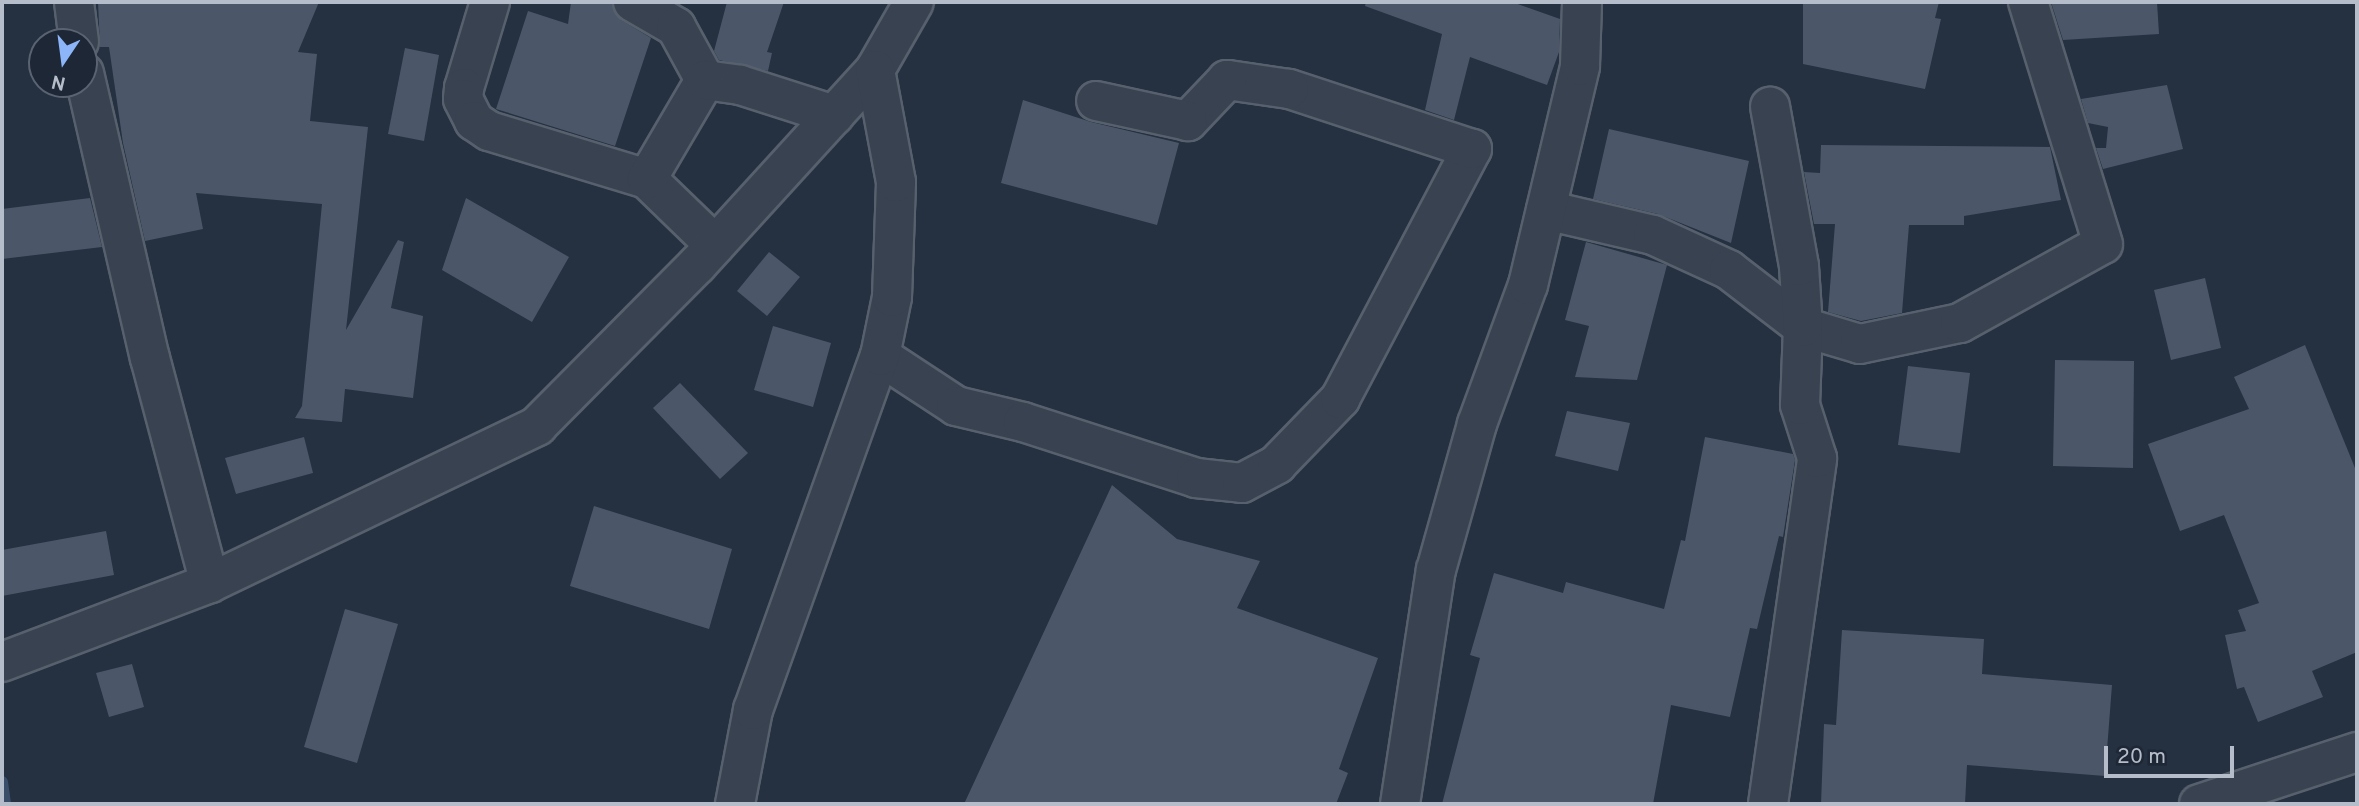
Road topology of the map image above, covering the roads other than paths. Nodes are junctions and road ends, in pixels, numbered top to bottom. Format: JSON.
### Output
{"nodes":[{"id":1,"x":74,"y":2,"type":"edge"},
{"id":2,"x":490,"y":2,"type":"edge"},
{"id":3,"x":633,"y":2,"type":"edge"},
{"id":4,"x":914,"y":2,"type":"edge"},
{"id":5,"x":1581,"y":2,"type":"edge"},
{"id":6,"x":2028,"y":2,"type":"edge"},
{"id":7,"x":77,"y":28,"type":"edge"},
{"id":8,"x":874,"y":70,"type":"junction"},
{"id":9,"x":705,"y":80,"type":"junction"},
{"id":10,"x":90,"y":98,"type":"edge"},
{"id":11,"x":1096,"y":101,"type":"dead end"},
{"id":12,"x":1770,"y":107,"type":"dead end"},
{"id":13,"x":834,"y":116,"type":"junction"},
{"id":14,"x":648,"y":179,"type":"junction"},
{"id":15,"x":1546,"y":210,"type":"junction"},
{"id":16,"x":715,"y":245,"type":"junction"},
{"id":17,"x":1803,"y":327,"type":"junction"},
{"id":18,"x":880,"y":356,"type":"junction"},
{"id":19,"x":211,"y":583,"type":"junction"},
{"id":20,"x":9,"y":659,"type":"edge"},
{"id":21,"x":2357,"y":752,"type":"edge"},
{"id":22,"x":735,"y":804,"type":"edge"},
{"id":23,"x":1400,"y":804,"type":"edge"},
{"id":24,"x":1768,"y":804,"type":"edge"},
{"id":25,"x":2199,"y":804,"type":"edge"}],
"edges":[{"from":1,"to":7,"type":"street"},
{"from":2,"to":14,"type":"street"},
{"from":3,"to":9,"type":"street"},
{"from":4,"to":8,"type":"street"},
{"from":5,"to":15,"type":"street"},
{"from":6,"to":17,"type":"street"},
{"from":8,"to":13,"type":"street"},
{"from":8,"to":18,"type":"street"},
{"from":9,"to":13,"type":"street"},
{"from":9,"to":14,"type":"street"},
{"from":10,"to":19,"type":"street"},
{"from":11,"to":18,"type":"street"},
{"from":12,"to":17,"type":"street"},
{"from":13,"to":16,"type":"street"},
{"from":14,"to":16,"type":"street"},
{"from":15,"to":17,"type":"street"},
{"from":15,"to":23,"type":"street"},
{"from":16,"to":19,"type":"street"},
{"from":17,"to":24,"type":"street"},
{"from":18,"to":22,"type":"street"},
{"from":19,"to":20,"type":"street"},
{"from":21,"to":25,"type":"street"}]}
